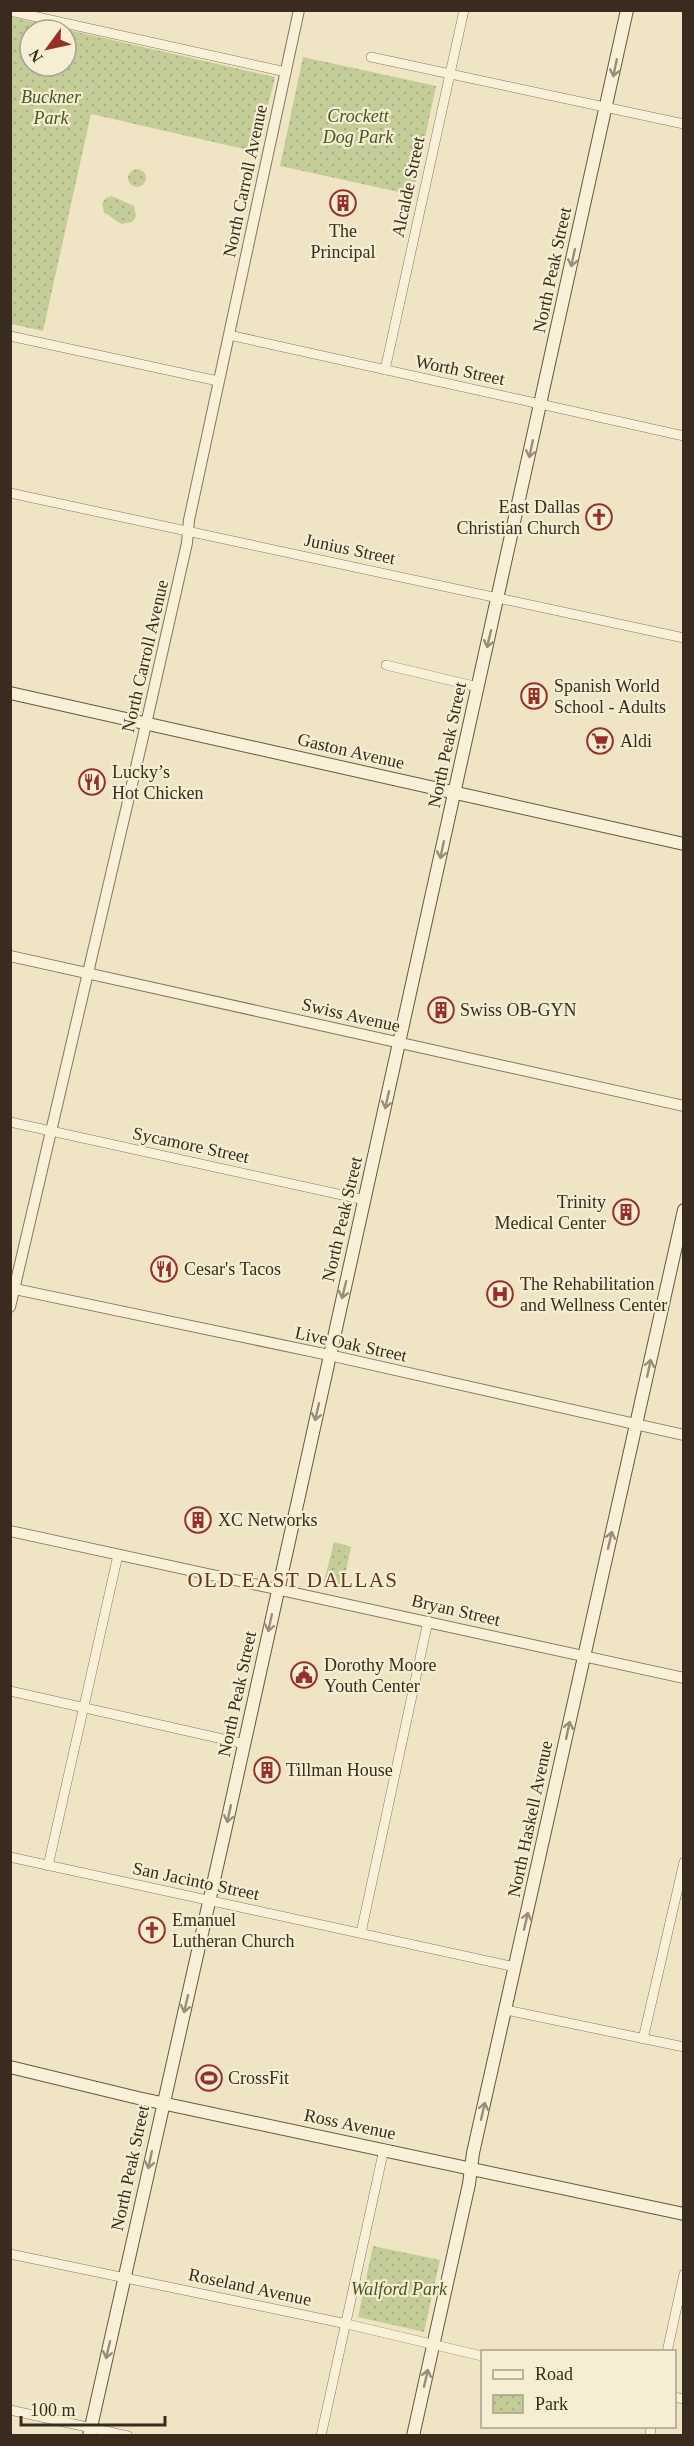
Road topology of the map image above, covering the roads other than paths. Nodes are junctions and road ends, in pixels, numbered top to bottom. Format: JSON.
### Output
{"nodes":[{"id":1,"x":299,"y":10,"type":"edge"},
{"id":2,"x":464,"y":10,"type":"edge"},
{"id":3,"x":627,"y":10,"type":"edge"},
{"id":4,"x":10,"y":11,"type":"edge"},
{"id":5,"x":371,"y":57,"type":"dead end"},
{"id":6,"x":286,"y":72,"type":"junction"},
{"id":7,"x":450,"y":74,"type":"junction"},
{"id":8,"x":606,"y":108,"type":"junction"},
{"id":9,"x":684,"y":124,"type":"edge"},
{"id":10,"x":229,"y":335,"type":"junction"},
{"id":11,"x":10,"y":336,"type":"edge"},
{"id":12,"x":385,"y":370,"type":"junction"},
{"id":13,"x":218,"y":381,"type":"junction"},
{"id":14,"x":541,"y":404,"type":"junction"},
{"id":15,"x":684,"y":436,"type":"edge"},
{"id":16,"x":10,"y":493,"type":"edge"},
{"id":17,"x":187,"y":532,"type":"junction"},
{"id":18,"x":498,"y":598,"type":"junction"},
{"id":19,"x":684,"y":638,"type":"edge"},
{"id":20,"x":386,"y":665,"type":"dead end"},
{"id":21,"x":478,"y":687,"type":"junction"},
{"id":22,"x":10,"y":693,"type":"edge"},
{"id":23,"x":147,"y":724,"type":"junction"},
{"id":24,"x":455,"y":793,"type":"junction"},
{"id":25,"x":684,"y":844,"type":"edge"},
{"id":26,"x":10,"y":956,"type":"edge"},
{"id":27,"x":87,"y":973,"type":"junction"},
{"id":28,"x":400,"y":1042,"type":"junction"},
{"id":29,"x":684,"y":1106,"type":"edge"},
{"id":30,"x":10,"y":1122,"type":"edge"},
{"id":31,"x":51,"y":1131,"type":"junction"},
{"id":32,"x":365,"y":1200,"type":"junction"},
{"id":33,"x":684,"y":1210,"type":"edge"},
{"id":34,"x":13,"y":1288,"type":"edge"},
{"id":35,"x":10,"y":1307,"type":"edge"},
{"id":36,"x":329,"y":1355,"type":"junction"},
{"id":37,"x":636,"y":1425,"type":"junction"},
{"id":38,"x":684,"y":1435,"type":"edge"},
{"id":39,"x":10,"y":1531,"type":"edge"},
{"id":40,"x":118,"y":1555,"type":"junction"},
{"id":41,"x":279,"y":1588,"type":"junction"},
{"id":42,"x":428,"y":1621,"type":"junction"},
{"id":43,"x":584,"y":1656,"type":"junction"},
{"id":44,"x":684,"y":1678,"type":"edge"},
{"id":45,"x":10,"y":1691,"type":"edge"},
{"id":46,"x":84,"y":1708,"type":"junction"},
{"id":47,"x":245,"y":1744,"type":"junction"},
{"id":48,"x":10,"y":1857,"type":"edge"},
{"id":49,"x":684,"y":1862,"type":"edge"},
{"id":50,"x":48,"y":1866,"type":"junction"},
{"id":51,"x":209,"y":1901,"type":"junction"},
{"id":52,"x":361,"y":1934,"type":"junction"},
{"id":53,"x":515,"y":1967,"type":"junction"},
{"id":54,"x":506,"y":2010,"type":"junction"},
{"id":55,"x":643,"y":2038,"type":"junction"},
{"id":56,"x":684,"y":2047,"type":"edge"},
{"id":57,"x":10,"y":2067,"type":"edge"},
{"id":58,"x":163,"y":2103,"type":"junction"},
{"id":59,"x":384,"y":2149,"type":"junction"},
{"id":60,"x":472,"y":2168,"type":"junction"},
{"id":61,"x":684,"y":2214,"type":"edge"},
{"id":62,"x":10,"y":2254,"type":"edge"},
{"id":63,"x":684,"y":2274,"type":"edge"},
{"id":64,"x":124,"y":2278,"type":"junction"},
{"id":65,"x":347,"y":2324,"type":"junction"},
{"id":66,"x":433,"y":2345,"type":"junction"},
{"id":67,"x":667,"y":2350,"type":"edge"},
{"id":68,"x":481,"y":2356,"type":"edge"},
{"id":69,"x":10,"y":2409,"type":"edge"},
{"id":70,"x":90,"y":2432,"type":"edge"},
{"id":71,"x":128,"y":2436,"type":"edge"},
{"id":72,"x":321,"y":2436,"type":"edge"},
{"id":73,"x":413,"y":2436,"type":"edge"}],
"edges":[{"from":1,"to":6,"type":"street","name":"North Carroll Avenue"},
{"from":2,"to":7,"type":"street","name":"Alcalde Street"},
{"from":3,"to":8,"type":"main road","name":"North Peak Street","one_way":true},
{"from":4,"to":6,"type":"street"},
{"from":5,"to":7,"type":"street"},
{"from":6,"to":10,"type":"street","name":"North Carroll Avenue"},
{"from":7,"to":8,"type":"street"},
{"from":7,"to":12,"type":"street","name":"Alcalde Street"},
{"from":8,"to":9,"type":"street"},
{"from":8,"to":14,"type":"main road","name":"North Peak Street","one_way":true},
{"from":10,"to":12,"type":"street","name":"Worth Street"},
{"from":10,"to":13,"type":"street","name":"North Carroll Avenue"},
{"from":11,"to":13,"type":"street"},
{"from":12,"to":14,"type":"street","name":"Worth Street"},
{"from":13,"to":17,"type":"street","name":"North Carroll Avenue"},
{"from":14,"to":15,"type":"street","name":"Worth Street"},
{"from":14,"to":18,"type":"main road","name":"North Peak Street","one_way":true},
{"from":16,"to":17,"type":"street","name":"Junius Street"},
{"from":17,"to":18,"type":"street","name":"Junius Street"},
{"from":17,"to":23,"type":"street","name":"North Carroll Avenue"},
{"from":18,"to":19,"type":"street","name":"Junius Street"},
{"from":18,"to":21,"type":"main road","name":"North Peak Street","one_way":true},
{"from":20,"to":21,"type":"street"},
{"from":21,"to":24,"type":"main road","name":"North Peak Street"},
{"from":22,"to":23,"type":"main road","name":"Gaston Avenue"},
{"from":23,"to":24,"type":"main road","name":"Gaston Avenue"},
{"from":23,"to":27,"type":"street","name":"North Carroll Avenue"},
{"from":24,"to":25,"type":"main road","name":"Gaston Avenue"},
{"from":24,"to":28,"type":"main road","name":"North Peak Street","one_way":true},
{"from":26,"to":27,"type":"street","name":"Swiss Avenue"},
{"from":27,"to":28,"type":"street","name":"Swiss Avenue"},
{"from":27,"to":31,"type":"street","name":"North Carroll Avenue"},
{"from":28,"to":29,"type":"street","name":"Swiss Avenue"},
{"from":28,"to":32,"type":"main road","name":"North Peak Street","one_way":true},
{"from":30,"to":31,"type":"street","name":"Sycamore Street"},
{"from":31,"to":32,"type":"street","name":"Sycamore Street"},
{"from":31,"to":34,"type":"street","name":"North Carroll Avenue"},
{"from":32,"to":36,"type":"main road","name":"North Peak Street","one_way":true},
{"from":37,"to":33,"type":"main road","name":"North Haskell Avenue","one_way":true},
{"from":34,"to":35,"type":"street","name":"North Carroll Avenue"},
{"from":34,"to":36,"type":"street","name":"Live Oak Street"},
{"from":36,"to":37,"type":"street","name":"Live Oak Street"},
{"from":36,"to":41,"type":"main road","name":"North Peak Street","one_way":true},
{"from":37,"to":38,"type":"street","name":"Live Oak Street"},
{"from":43,"to":37,"type":"main road","name":"North Haskell Avenue","one_way":true},
{"from":39,"to":40,"type":"street","name":"Bryan Street"},
{"from":40,"to":41,"type":"street","name":"Bryan Street"},
{"from":40,"to":46,"type":"street"},
{"from":41,"to":42,"type":"street","name":"Bryan Street"},
{"from":41,"to":47,"type":"main road","name":"North Peak Street","one_way":true},
{"from":42,"to":43,"type":"street","name":"Bryan Street"},
{"from":42,"to":52,"type":"street"},
{"from":43,"to":44,"type":"street","name":"Bryan Street"},
{"from":53,"to":43,"type":"main road","name":"North Haskell Avenue","one_way":true},
{"from":45,"to":46,"type":"street"},
{"from":46,"to":47,"type":"street"},
{"from":46,"to":50,"type":"street"},
{"from":47,"to":51,"type":"main road","name":"North Peak Street","one_way":true},
{"from":48,"to":50,"type":"street","name":"San Jacinto Street"},
{"from":49,"to":55,"type":"street"},
{"from":50,"to":51,"type":"street","name":"San Jacinto Street"},
{"from":51,"to":52,"type":"street","name":"San Jacinto Street"},
{"from":51,"to":58,"type":"main road","name":"North Peak Street","one_way":true},
{"from":52,"to":53,"type":"street","name":"San Jacinto Street"},
{"from":53,"to":54,"type":"main road","name":"North Haskell Avenue"},
{"from":54,"to":55,"type":"street"},
{"from":60,"to":54,"type":"main road","name":"North Haskell Avenue","one_way":true},
{"from":55,"to":56,"type":"street"},
{"from":57,"to":58,"type":"main road","name":"Ross Avenue"},
{"from":58,"to":59,"type":"main road","name":"Ross Avenue"},
{"from":58,"to":64,"type":"main road","name":"North Peak Street","one_way":true},
{"from":59,"to":60,"type":"main road","name":"Ross Avenue"},
{"from":59,"to":65,"type":"street"},
{"from":60,"to":61,"type":"main road","name":"Ross Avenue"},
{"from":60,"to":66,"type":"main road","name":"North Haskell Avenue"},
{"from":62,"to":64,"type":"street","name":"Roseland Avenue"},
{"from":63,"to":67,"type":"street"},
{"from":64,"to":65,"type":"street","name":"Roseland Avenue"},
{"from":64,"to":70,"type":"main road","name":"North Peak Street","one_way":true},
{"from":65,"to":66,"type":"street","name":"Roseland Avenue"},
{"from":65,"to":72,"type":"street"},
{"from":66,"to":68,"type":"street","name":"Roseland Avenue"},
{"from":73,"to":66,"type":"main road","name":"North Haskell Avenue","one_way":true},
{"from":69,"to":70,"type":"street"},
{"from":70,"to":71,"type":"street"}]}
